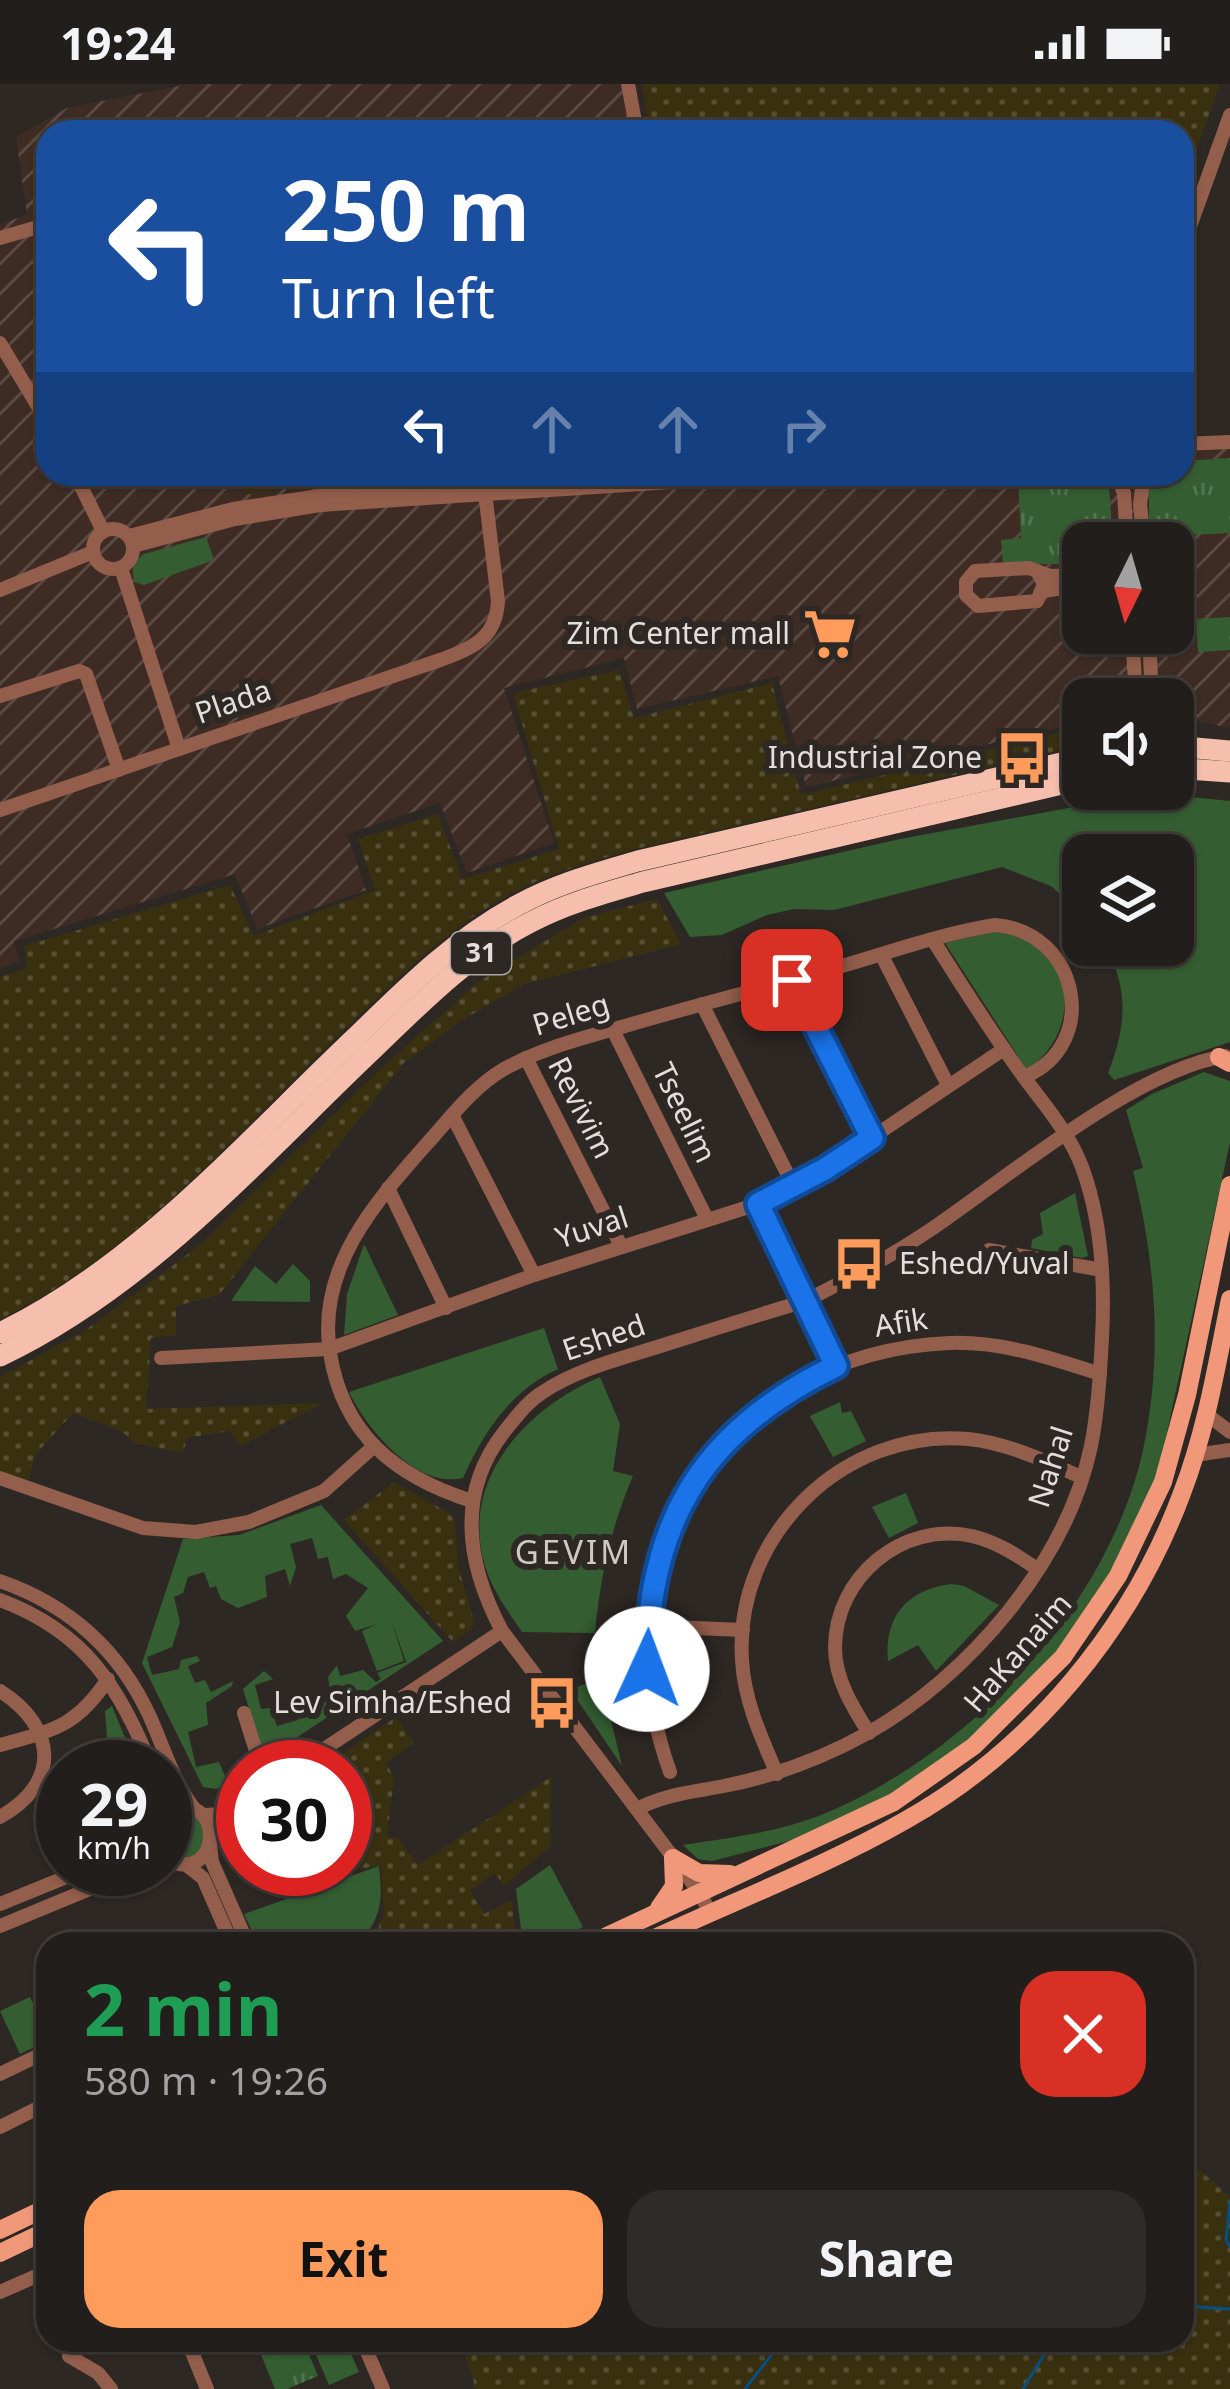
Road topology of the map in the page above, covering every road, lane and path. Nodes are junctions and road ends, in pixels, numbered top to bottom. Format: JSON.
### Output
{"nodes":[{"id":1,"x":628,"y":84,"type":"edge"},
{"id":2,"x":1230,"y":115,"type":"edge"},
{"id":3,"x":635,"y":120,"type":"edge"},
{"id":4,"x":1194,"y":216,"type":"edge"},
{"id":5,"x":36,"y":228,"type":"edge"},
{"id":6,"x":0,"y":238,"type":"edge"},
{"id":7,"x":0,"y":344,"type":"edge"},
{"id":8,"x":36,"y":403,"type":"edge"},
{"id":9,"x":1230,"y":442,"type":"edge"},
{"id":10,"x":1194,"y":444,"type":"edge"},
{"id":11,"x":80,"y":486,"type":"edge"},
{"id":12,"x":516,"y":486,"type":"edge"},
{"id":13,"x":538,"y":486,"type":"edge"},
{"id":14,"x":1121,"y":486,"type":"edge"},
{"id":15,"x":1142,"y":486,"type":"edge"},
{"id":16,"x":484,"y":489,"type":"junction"},
{"id":17,"x":1126,"y":522,"type":"edge"},
{"id":18,"x":1143,"y":522,"type":"edge"},
{"id":19,"x":103,"y":531,"type":"junction"},
{"id":20,"x":131,"y":541,"type":"junction"},
{"id":21,"x":92,"y":552,"type":"junction"},
{"id":22,"x":121,"y":568,"type":"junction"},
{"id":23,"x":1037,"y":571,"type":"junction"},
{"id":24,"x":1062,"y":576,"type":"edge"},
{"id":25,"x":1062,"y":588,"type":"edge"},
{"id":26,"x":0,"y":590,"type":"edge"},
{"id":27,"x":1043,"y":591,"type":"junction"},
{"id":28,"x":0,"y":696,"type":"edge"},
{"id":29,"x":1194,"y":747,"type":"edge"},
{"id":30,"x":179,"y":749,"type":"junction"},
{"id":31,"x":1230,"y":751,"type":"edge"},
{"id":32,"x":1062,"y":763,"type":"edge"},
{"id":33,"x":1194,"y":769,"type":"edge"},
{"id":34,"x":119,"y":770,"type":"junction"},
{"id":35,"x":1230,"y":772,"type":"edge"},
{"id":36,"x":1062,"y":784,"type":"edge"},
{"id":37,"x":0,"y":810,"type":"edge"},
{"id":38,"x":933,"y":940,"type":"junction"},
{"id":39,"x":882,"y":956,"type":"junction"},
{"id":40,"x":792,"y":980,"type":"junction"},
{"id":41,"x":702,"y":1004,"type":"junction"},
{"id":42,"x":613,"y":1030,"type":"junction"},
{"id":43,"x":1004,"y":1049,"type":"junction"},
{"id":44,"x":1227,"y":1057,"type":"edge"},
{"id":45,"x":526,"y":1058,"type":"junction"},
{"id":46,"x":1024,"y":1077,"type":"junction"},
{"id":47,"x":949,"y":1085,"type":"junction"},
{"id":48,"x":452,"y":1115,"type":"junction"},
{"id":49,"x":1067,"y":1134,"type":"junction"},
{"id":50,"x":872,"y":1138,"type":"junction"},
{"id":51,"x":1230,"y":1186,"type":"edge"},
{"id":52,"x":794,"y":1187,"type":"junction"},
{"id":53,"x":388,"y":1188,"type":"junction"},
{"id":54,"x":758,"y":1204,"type":"junction"},
{"id":55,"x":706,"y":1220,"type":"junction"},
{"id":56,"x":621,"y":1246,"type":"junction"},
{"id":57,"x":989,"y":1250,"type":"dead end"},
{"id":58,"x":1102,"y":1270,"type":"junction"},
{"id":59,"x":534,"y":1275,"type":"junction"},
{"id":60,"x":1230,"y":1299,"type":"edge"},
{"id":61,"x":805,"y":1300,"type":"junction"},
{"id":62,"x":446,"y":1308,"type":"junction"},
{"id":63,"x":0,"y":1333,"type":"edge"},
{"id":64,"x":329,"y":1348,"type":"junction"},
{"id":65,"x":0,"y":1356,"type":"edge"},
{"id":66,"x":161,"y":1358,"type":"dead end"},
{"id":67,"x":836,"y":1366,"type":"junction"},
{"id":68,"x":1100,"y":1374,"type":"junction"},
{"id":69,"x":1205,"y":1413,"type":"junction"},
{"id":70,"x":1230,"y":1432,"type":"edge"},
{"id":71,"x":372,"y":1448,"type":"junction"},
{"id":72,"x":1230,"y":1450,"type":"edge"},
{"id":73,"x":1195,"y":1455,"type":"junction"},
{"id":74,"x":0,"y":1478,"type":"edge"},
{"id":75,"x":1081,"y":1478,"type":"junction"},
{"id":76,"x":472,"y":1502,"type":"junction"},
{"id":77,"x":1037,"y":1569,"type":"junction"},
{"id":78,"x":0,"y":1581,"type":"edge"},
{"id":79,"x":0,"y":1600,"type":"edge"},
{"id":80,"x":648,"y":1626,"type":"junction"},
{"id":81,"x":743,"y":1630,"type":"junction"},
{"id":82,"x":502,"y":1631,"type":"junction"},
{"id":83,"x":108,"y":1679,"type":"junction"},
{"id":84,"x":0,"y":1691,"type":"edge"},
{"id":85,"x":244,"y":1713,"type":"dead end"},
{"id":86,"x":869,"y":1733,"type":"junction"},
{"id":87,"x":40,"y":1734,"type":"junction"},
{"id":88,"x":140,"y":1740,"type":"edge"},
{"id":89,"x":252,"y":1740,"type":"edge"},
{"id":90,"x":338,"y":1740,"type":"edge"},
{"id":91,"x":0,"y":1744,"type":"edge"},
{"id":92,"x":670,"y":1772,"type":"dead end"},
{"id":93,"x":777,"y":1774,"type":"junction"},
{"id":94,"x":637,"y":1809,"type":"junction"},
{"id":95,"x":192,"y":1811,"type":"edge"},
{"id":96,"x":199,"y":1813,"type":"junction"},
{"id":97,"x":216,"y":1814,"type":"edge"},
{"id":98,"x":0,"y":1817,"type":"edge"},
{"id":99,"x":216,"y":1832,"type":"edge"},
{"id":100,"x":210,"y":1839,"type":"junction"},
{"id":101,"x":674,"y":1858,"type":"junction"},
{"id":102,"x":192,"y":1859,"type":"edge"},
{"id":103,"x":192,"y":1872,"type":"edge"},
{"id":104,"x":742,"y":1873,"type":"junction"},
{"id":105,"x":36,"y":1889,"type":"edge"},
{"id":106,"x":700,"y":1893,"type":"junction"},
{"id":107,"x":73,"y":1896,"type":"edge"},
{"id":108,"x":0,"y":1904,"type":"edge"},
{"id":109,"x":710,"y":1912,"type":"junction"},
{"id":110,"x":654,"y":1914,"type":"junction"},
{"id":111,"x":0,"y":1926,"type":"edge"},
{"id":112,"x":227,"y":1932,"type":"edge"},
{"id":113,"x":243,"y":1932,"type":"edge"},
{"id":114,"x":616,"y":1932,"type":"edge"},
{"id":115,"x":668,"y":1932,"type":"edge"},
{"id":116,"x":36,"y":2057,"type":"edge"},
{"id":117,"x":0,"y":2074,"type":"edge"},
{"id":118,"x":36,"y":2109,"type":"edge"},
{"id":119,"x":0,"y":2127,"type":"edge"},
{"id":120,"x":36,"y":2213,"type":"edge"},
{"id":121,"x":0,"y":2230,"type":"edge"},
{"id":122,"x":36,"y":2240,"type":"edge"},
{"id":123,"x":7,"y":2265,"type":"edge"},
{"id":124,"x":0,"y":2292,"type":"edge"},
{"id":125,"x":194,"y":2352,"type":"edge"},
{"id":126,"x":367,"y":2352,"type":"edge"},
{"id":127,"x":69,"y":2356,"type":"dead end"},
{"id":128,"x":111,"y":2389,"type":"edge"},
{"id":129,"x":207,"y":2389,"type":"edge"},
{"id":130,"x":383,"y":2389,"type":"edge"}],
"edges":[{"from":1,"to":3,"type":"street"},
{"from":2,"to":4,"type":"street"},
{"from":5,"to":6,"type":"street"},
{"from":7,"to":8,"type":"street"},
{"from":9,"to":10,"type":"street"},
{"from":11,"to":19,"type":"street"},
{"from":12,"to":16,"type":"street"},
{"from":13,"to":16,"type":"street"},
{"from":14,"to":17,"type":"street"},
{"from":15,"to":18,"type":"street"},
{"from":16,"to":20,"type":"street"},
{"from":16,"to":30,"type":"street","name":"Plada"},
{"from":19,"to":20,"type":"street"},
{"from":19,"to":21,"type":"street"},
{"from":20,"to":22,"type":"street"},
{"from":21,"to":22,"type":"street"},
{"from":21,"to":26,"type":"street"},
{"from":22,"to":30,"type":"street"},
{"from":23,"to":24,"type":"street"},
{"from":23,"to":27,"type":"street"},
{"from":23,"to":27,"type":"street"},
{"from":25,"to":27,"type":"street"},
{"from":28,"to":34,"type":"street"},
{"from":29,"to":31,"type":"highway"},
{"from":30,"to":34,"type":"street","name":"Plada"},
{"from":32,"to":63,"type":"highway","number":"31"},
{"from":33,"to":35,"type":"highway"},
{"from":34,"to":37,"type":"street","name":"Plada"},
{"from":36,"to":65,"type":"highway","number":"31"},
{"from":38,"to":39,"type":"street","name":"Peleg"},
{"from":38,"to":43,"type":"street","name":"Nahal"},
{"from":38,"to":46,"type":"street","name":"Peleg"},
{"from":39,"to":40,"type":"street","name":"Peleg"},
{"from":39,"to":47,"type":"street"},
{"from":40,"to":41,"type":"street","name":"Peleg"},
{"from":40,"to":50,"type":"street"},
{"from":41,"to":42,"type":"street","name":"Peleg"},
{"from":41,"to":52,"type":"street"},
{"from":42,"to":45,"type":"street","name":"Peleg"},
{"from":42,"to":55,"type":"street","name":"Tseelim"},
{"from":43,"to":46,"type":"street","name":"Nahal"},
{"from":43,"to":47,"type":"street","name":"Yuval"},
{"from":44,"to":49,"type":"street","name":"Eshed"},
{"from":45,"to":48,"type":"street","name":"Peleg"},
{"from":45,"to":56,"type":"street","name":"Revivim"},
{"from":46,"to":49,"type":"street","name":"Nahal"},
{"from":47,"to":50,"type":"street","name":"Yuval"},
{"from":48,"to":53,"type":"street","name":"Peleg"},
{"from":48,"to":59,"type":"street"},
{"from":49,"to":58,"type":"street","name":"Nahal"},
{"from":49,"to":61,"type":"street","name":"Eshed"},
{"from":50,"to":52,"type":"street","name":"Yuval"},
{"from":51,"to":104,"type":"main road","name":"HaKanaim"},
{"from":52,"to":54,"type":"street","name":"Yuval"},
{"from":53,"to":62,"type":"street"},
{"from":53,"to":64,"type":"street","name":"Peleg"},
{"from":54,"to":55,"type":"street","name":"Yuval"},
{"from":54,"to":61,"type":"street"},
{"from":55,"to":56,"type":"street","name":"Yuval"},
{"from":56,"to":59,"type":"street","name":"Yuval"},
{"from":57,"to":58,"type":"street"},
{"from":58,"to":68,"type":"street","name":"Nahal"},
{"from":59,"to":62,"type":"street","name":"Yuval"},
{"from":60,"to":69,"type":"main road","name":"HaKanaim"},
{"from":61,"to":67,"type":"street"},
{"from":61,"to":76,"type":"street","name":"Eshed"},
{"from":62,"to":64,"type":"street","name":"Yuval"},
{"from":64,"to":66,"type":"street","name":"Yuval"},
{"from":64,"to":71,"type":"street","name":"Peleg"},
{"from":67,"to":68,"type":"street","name":"Afik"},
{"from":67,"to":80,"type":"street","name":"Afik"},
{"from":68,"to":75,"type":"street","name":"Nahal"},
{"from":69,"to":70,"type":"street"},
{"from":69,"to":73,"type":"main road","name":"HaKanaim"},
{"from":71,"to":74,"type":"street"},
{"from":71,"to":76,"type":"street","name":"Peleg"},
{"from":72,"to":73,"type":"street"},
{"from":73,"to":109,"type":"main road","name":"HaKanaim"},
{"from":75,"to":77,"type":"street","name":"Nahal"},
{"from":75,"to":81,"type":"street"},
{"from":76,"to":82,"type":"street","name":"Eshed"},
{"from":77,"to":86,"type":"street","name":"Nahal"},
{"from":77,"to":86,"type":"street"},
{"from":78,"to":96,"type":"street"},
{"from":79,"to":83,"type":"street"},
{"from":80,"to":81,"type":"street"},
{"from":80,"to":92,"type":"street","name":"Afik"},
{"from":81,"to":93,"type":"street"},
{"from":82,"to":90,"type":"street"},
{"from":82,"to":94,"type":"street","name":"Eshed"},
{"from":83,"to":87,"type":"street"},
{"from":83,"to":88,"type":"street"},
{"from":84,"to":87,"type":"street"},
{"from":85,"to":89,"type":"street"},
{"from":86,"to":93,"type":"street","name":"Nahal"},
{"from":87,"to":91,"type":"street"},
{"from":87,"to":98,"type":"street"},
{"from":93,"to":94,"type":"street","name":"Nahal"},
{"from":94,"to":101,"type":"street","name":"Eshed"},
{"from":95,"to":96,"type":"street"},
{"from":96,"to":97,"type":"street"},
{"from":96,"to":100,"type":"street"},
{"from":99,"to":100,"type":"street"},
{"from":100,"to":102,"type":"street"},
{"from":100,"to":113,"type":"street"},
{"from":101,"to":104,"type":"main road"},
{"from":101,"to":106,"type":"street","name":"Eshed"},
{"from":101,"to":110,"type":"main road"},
{"from":103,"to":112,"type":"street"},
{"from":104,"to":106,"type":"main road","name":"HaKanaim"},
{"from":105,"to":108,"type":"street"},
{"from":106,"to":109,"type":"street","name":"Eshed"},
{"from":106,"to":110,"type":"main road","name":"HaKanaim"},
{"from":107,"to":111,"type":"street"},
{"from":109,"to":115,"type":"main road","name":"HaKanaim"},
{"from":110,"to":114,"type":"main road","name":"HaKanaim"},
{"from":116,"to":117,"type":"street"},
{"from":118,"to":119,"type":"street"},
{"from":120,"to":121,"type":"main road"},
{"from":122,"to":123,"type":"main road"},
{"from":123,"to":124,"type":"street"},
{"from":125,"to":129,"type":"street"},
{"from":126,"to":130,"type":"street"},
{"from":127,"to":128,"type":"street"}]}
